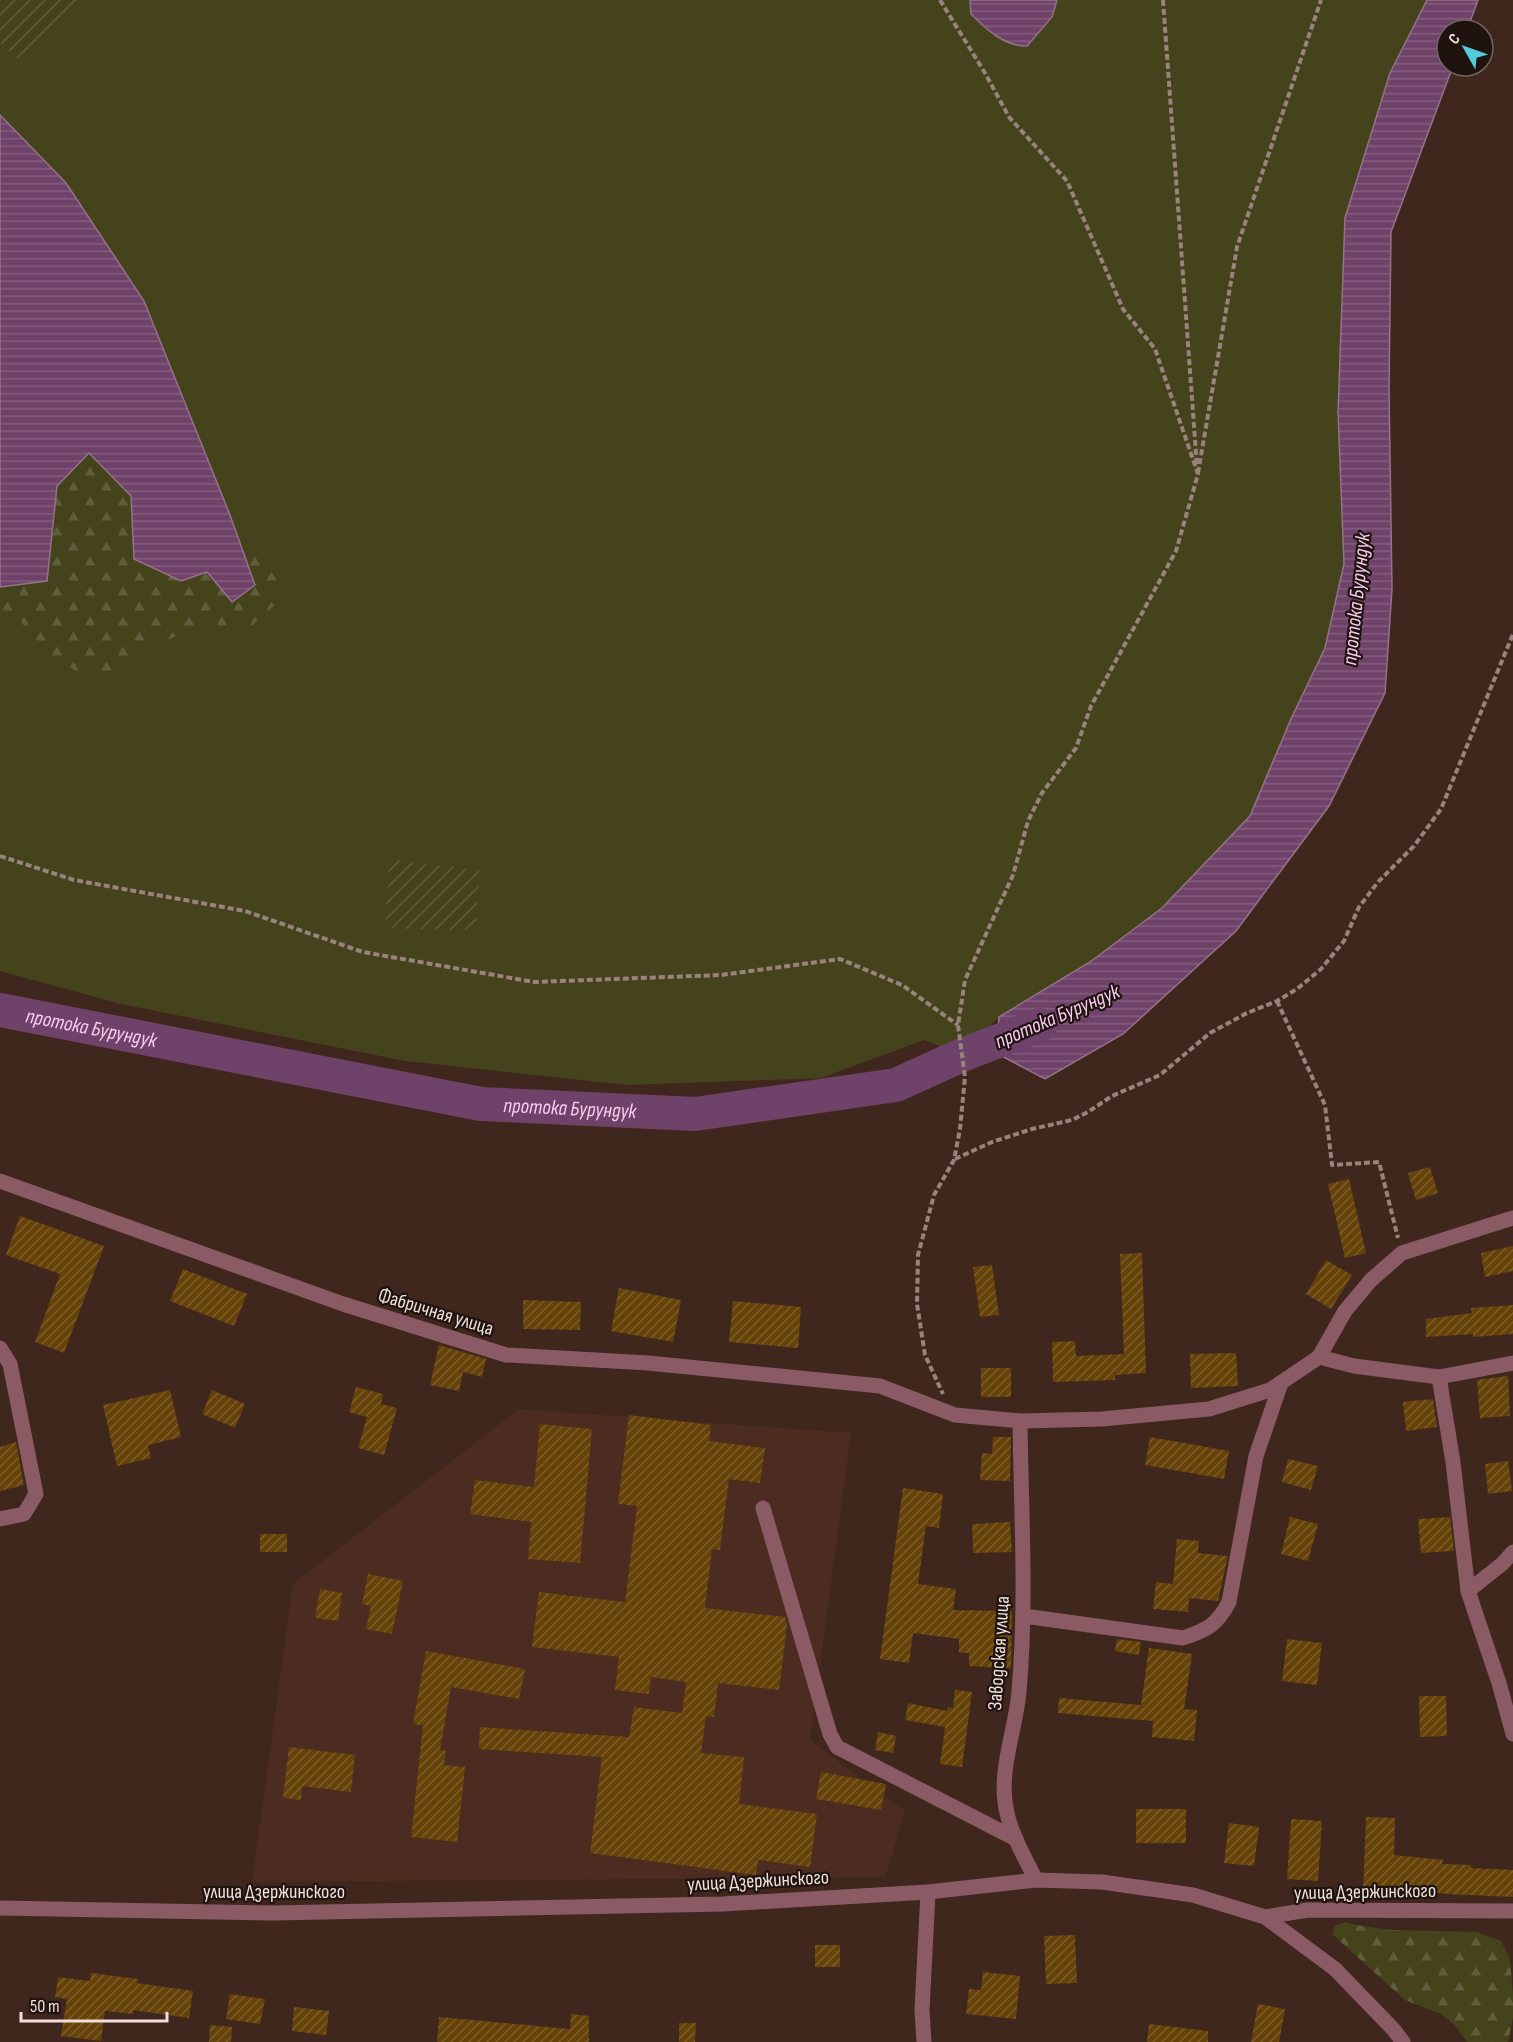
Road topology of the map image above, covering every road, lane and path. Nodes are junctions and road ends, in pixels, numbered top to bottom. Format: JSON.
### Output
{"nodes":[{"id":1,"x":940,"y":0,"type":"edge"},
{"id":2,"x":1163,"y":0,"type":"edge"},
{"id":3,"x":1321,"y":0,"type":"edge"},
{"id":4,"x":1198,"y":474,"type":"junction"},
{"id":5,"x":1513,"y":634,"type":"edge"},
{"id":6,"x":0,"y":856,"type":"edge"},
{"id":7,"x":1278,"y":1001,"type":"junction"},
{"id":8,"x":958,"y":1025,"type":"junction"},
{"id":9,"x":954,"y":1160,"type":"junction"},
{"id":10,"x":0,"y":1181,"type":"edge"},
{"id":11,"x":1513,"y":1218,"type":"edge"},
{"id":12,"x":1402,"y":1253,"type":"junction"},
{"id":13,"x":0,"y":1348,"type":"edge"},
{"id":14,"x":1319,"y":1357,"type":"junction"},
{"id":15,"x":1513,"y":1363,"type":"edge"},
{"id":16,"x":1439,"y":1377,"type":"junction"},
{"id":17,"x":1281,"y":1383,"type":"junction"},
{"id":18,"x":955,"y":1415,"type":"junction"},
{"id":19,"x":1020,"y":1421,"type":"junction"},
{"id":20,"x":763,"y":1508,"type":"dead end"},
{"id":21,"x":0,"y":1520,"type":"edge"},
{"id":22,"x":1510,"y":1560,"type":"edge"},
{"id":23,"x":1468,"y":1591,"type":"junction"},
{"id":24,"x":1024,"y":1616,"type":"junction"},
{"id":25,"x":1513,"y":1734,"type":"edge"},
{"id":26,"x":1016,"y":1839,"type":"junction"},
{"id":27,"x":1036,"y":1880,"type":"junction"},
{"id":28,"x":928,"y":1892,"type":"junction"},
{"id":29,"x":0,"y":1908,"type":"edge"},
{"id":30,"x":1513,"y":1911,"type":"edge"},
{"id":31,"x":1265,"y":1917,"type":"junction"},
{"id":32,"x":1399,"y":2036,"type":"edge"},
{"id":33,"x":924,"y":2042,"type":"edge"}],
"edges":[{"from":1,"to":4,"type":"path"},
{"from":2,"to":4,"type":"path"},
{"from":3,"to":4,"type":"path"},
{"from":4,"to":8,"type":"path"},
{"from":5,"to":7,"type":"path"},
{"from":6,"to":8,"type":"path"},
{"from":7,"to":9,"type":"path"},
{"from":7,"to":12,"type":"path"},
{"from":8,"to":9,"type":"path"},
{"from":9,"to":18,"type":"path"},
{"from":10,"to":18,"type":"street","name":"Фабричная улица"},
{"from":11,"to":12,"type":"street"},
{"from":12,"to":14,"type":"street"},
{"from":13,"to":21,"type":"street"},
{"from":14,"to":16,"type":"street"},
{"from":14,"to":17,"type":"street"},
{"from":15,"to":16,"type":"street"},
{"from":16,"to":23,"type":"street"},
{"from":17,"to":19,"type":"street"},
{"from":17,"to":24,"type":"street"},
{"from":18,"to":19,"type":"street"},
{"from":19,"to":24,"type":"street","name":"Заводская улица"},
{"from":20,"to":26,"type":"street"},
{"from":22,"to":23,"type":"street"},
{"from":23,"to":25,"type":"street"},
{"from":24,"to":26,"type":"street","name":"Заводская улица"},
{"from":26,"to":27,"type":"street","name":"Заводская улица"},
{"from":27,"to":28,"type":"street","name":"улица Дзержинского"},
{"from":27,"to":31,"type":"street","name":"улица Дзержинского"},
{"from":28,"to":29,"type":"street","name":"улица Дзержинского"},
{"from":28,"to":33,"type":"street"},
{"from":30,"to":31,"type":"street","name":"улица Дзержинского"},
{"from":31,"to":32,"type":"street"}]}
